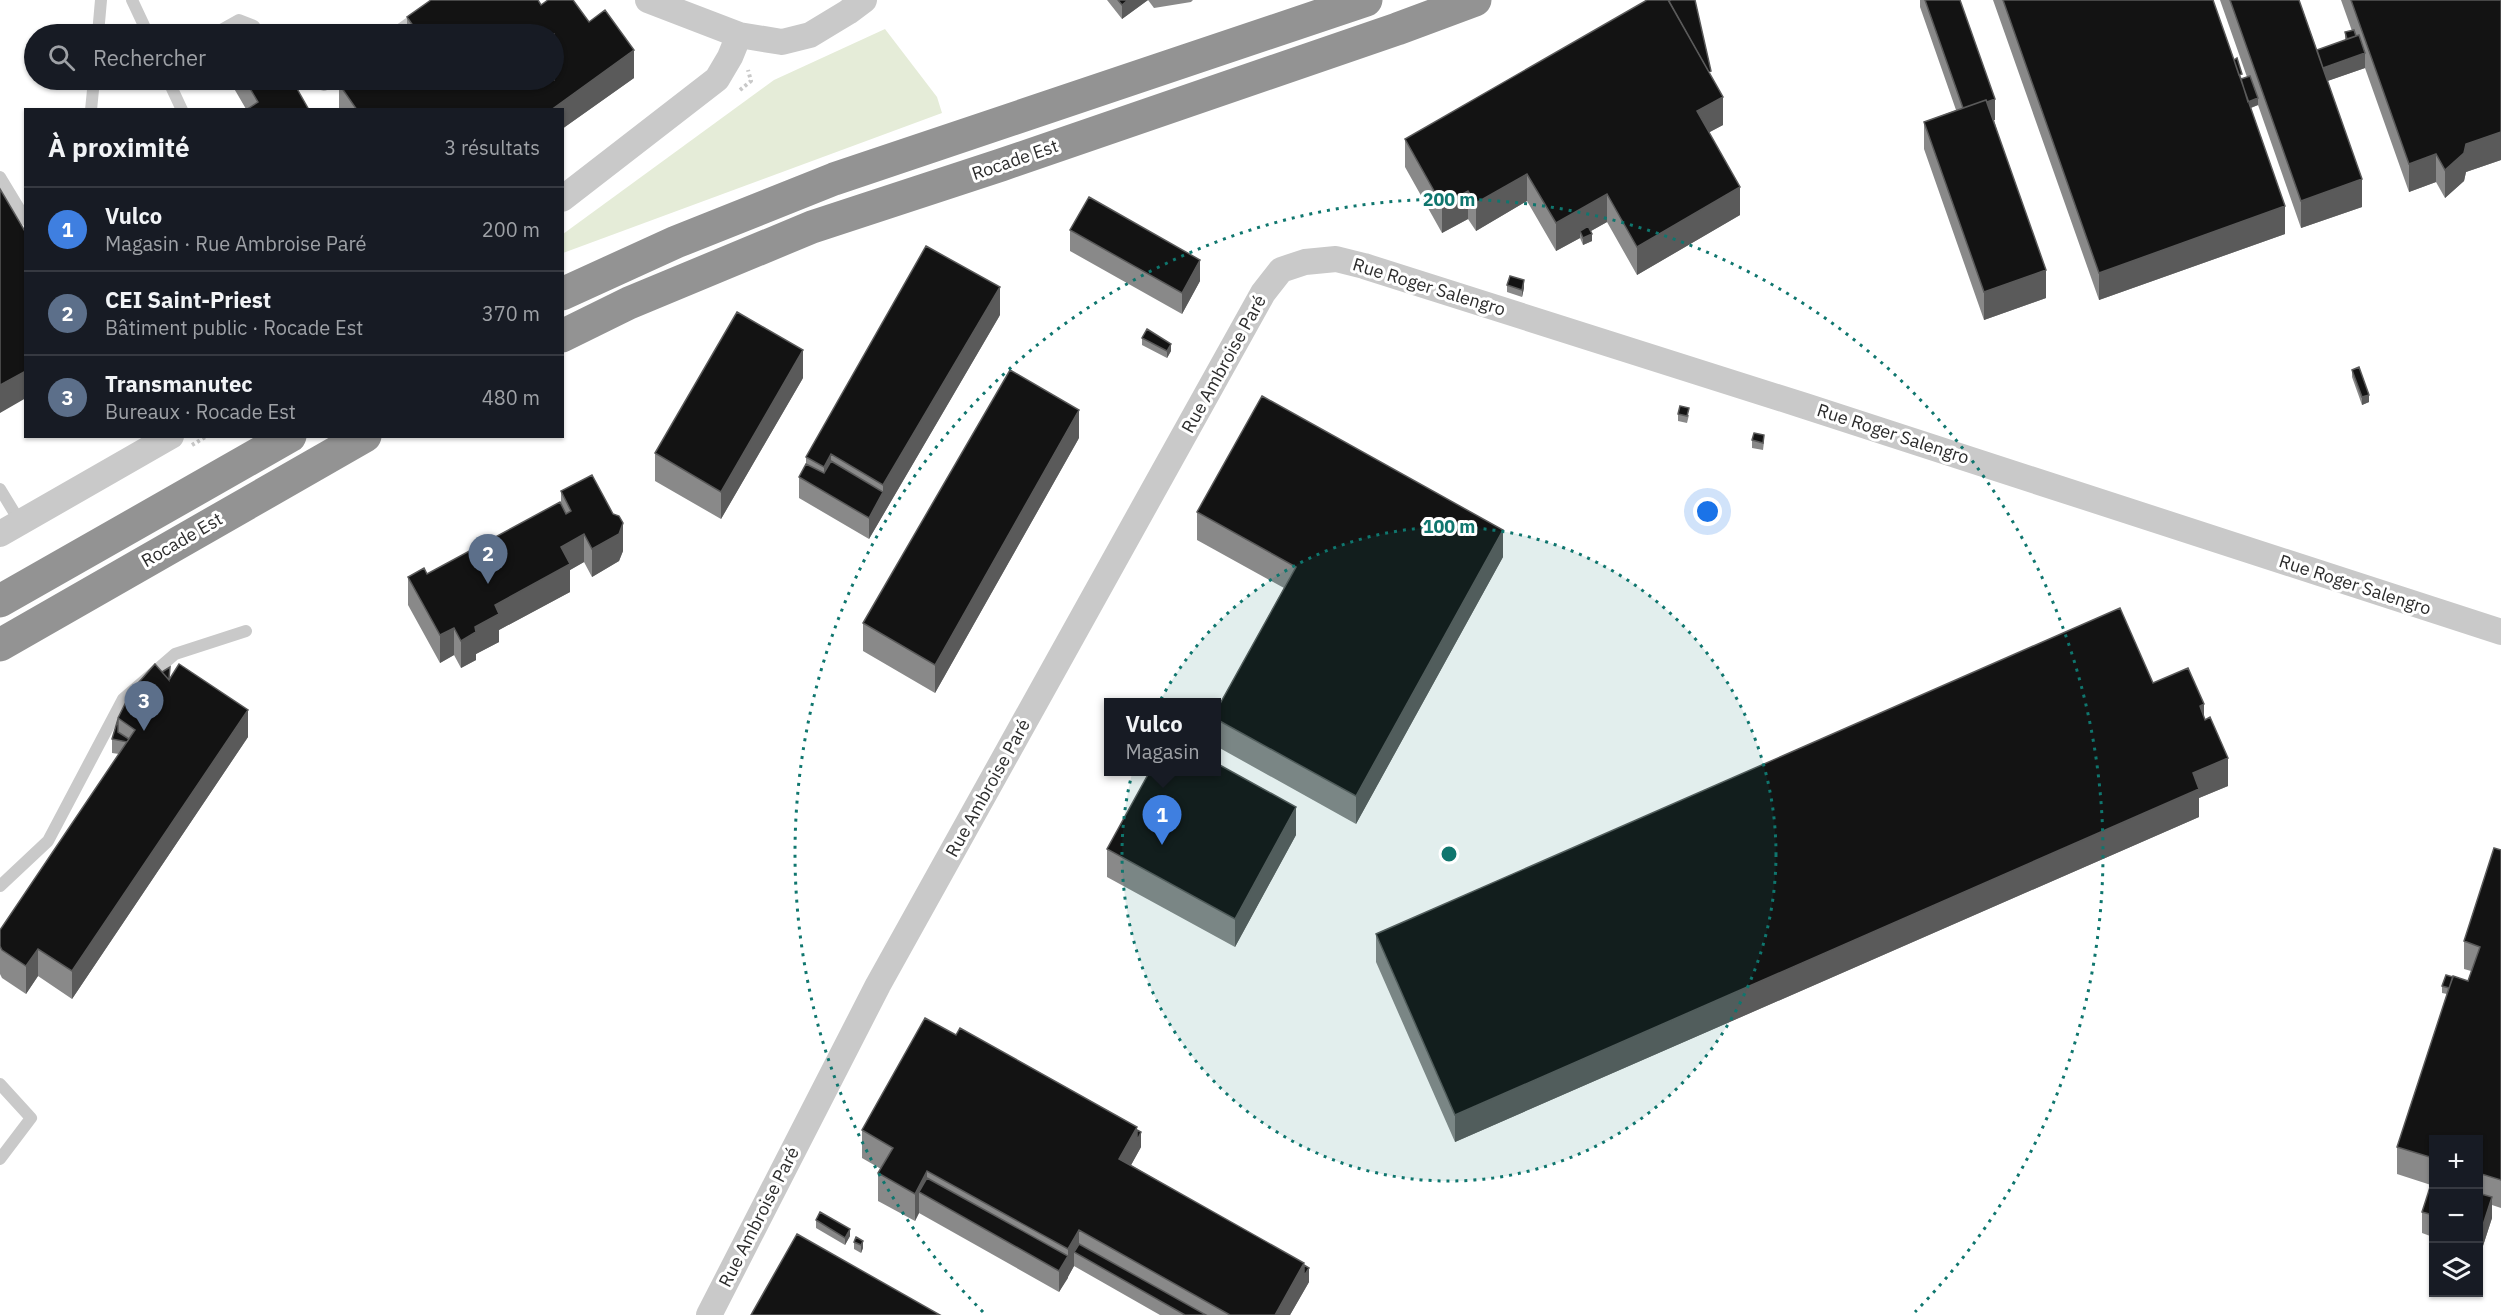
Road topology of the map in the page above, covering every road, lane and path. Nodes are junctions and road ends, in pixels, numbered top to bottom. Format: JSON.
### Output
{"nodes":[{"id":1,"x":101,"y":0,"type":"edge"},
{"id":2,"x":132,"y":0,"type":"edge"},
{"id":3,"x":442,"y":0,"type":"edge"},
{"id":4,"x":648,"y":0,"type":"edge"},
{"id":5,"x":864,"y":0,"type":"edge"},
{"id":6,"x":1366,"y":0,"type":"edge"},
{"id":7,"x":1475,"y":0,"type":"edge"},
{"id":8,"x":99,"y":24,"type":"edge"},
{"id":9,"x":143,"y":24,"type":"edge"},
{"id":10,"x":232,"y":24,"type":"edge"},
{"id":11,"x":249,"y":24,"type":"edge"},
{"id":12,"x":408,"y":24,"type":"edge"},
{"id":13,"x":738,"y":35,"type":"junction"},
{"id":14,"x":93,"y":90,"type":"edge"},
{"id":15,"x":173,"y":90,"type":"edge"},
{"id":16,"x":92,"y":108,"type":"edge"},
{"id":17,"x":181,"y":108,"type":"edge"},
{"id":18,"x":0,"y":177,"type":"edge"},
{"id":19,"x":564,"y":197,"type":"edge"},
{"id":20,"x":24,"y":217,"type":"edge"},
{"id":21,"x":1281,"y":270,"type":"joint"},
{"id":22,"x":564,"y":293,"type":"edge"},
{"id":23,"x":564,"y":335,"type":"edge"},
{"id":24,"x":287,"y":438,"type":"edge"},
{"id":25,"x":362,"y":438,"type":"edge"},
{"id":26,"x":161,"y":439,"type":"edge"},
{"id":27,"x":0,"y":489,"type":"edge"},
{"id":28,"x":10,"y":528,"type":"edge"},
{"id":29,"x":0,"y":602,"type":"edge"},
{"id":30,"x":246,"y":631,"type":"dead end"},
{"id":31,"x":2501,"y":632,"type":"edge"},
{"id":32,"x":0,"y":645,"type":"edge"},
{"id":33,"x":0,"y":886,"type":"edge"},
{"id":34,"x":0,"y":1084,"type":"edge"},
{"id":35,"x":0,"y":1159,"type":"edge"},
{"id":36,"x":710,"y":1315,"type":"edge"}],
"edges":[{"from":1,"to":8,"type":"lane"},
{"from":2,"to":9,"type":"lane"},
{"from":3,"to":12,"type":"lane"},
{"from":4,"to":13,"type":"street"},
{"from":5,"to":13,"type":"street"},
{"from":6,"to":22,"type":"highway"},
{"from":7,"to":23,"type":"highway","name":"Rocade Est"},
{"from":10,"to":11,"type":"lane"},
{"from":13,"to":19,"type":"street"},
{"from":14,"to":16,"type":"lane"},
{"from":15,"to":17,"type":"lane"},
{"from":18,"to":20,"type":"lane"},
{"from":21,"to":31,"type":"street","name":"Rue Roger Salengro"},
{"from":21,"to":36,"type":"street","name":"Rue Ambroise Paré"},
{"from":24,"to":29,"type":"highway","name":"Rocade Est"},
{"from":25,"to":32,"type":"highway","name":"Rocade Est"},
{"from":26,"to":28,"type":"street"},
{"from":27,"to":28,"type":"lane"},
{"from":30,"to":33,"type":"lane"},
{"from":34,"to":35,"type":"lane"}]}
